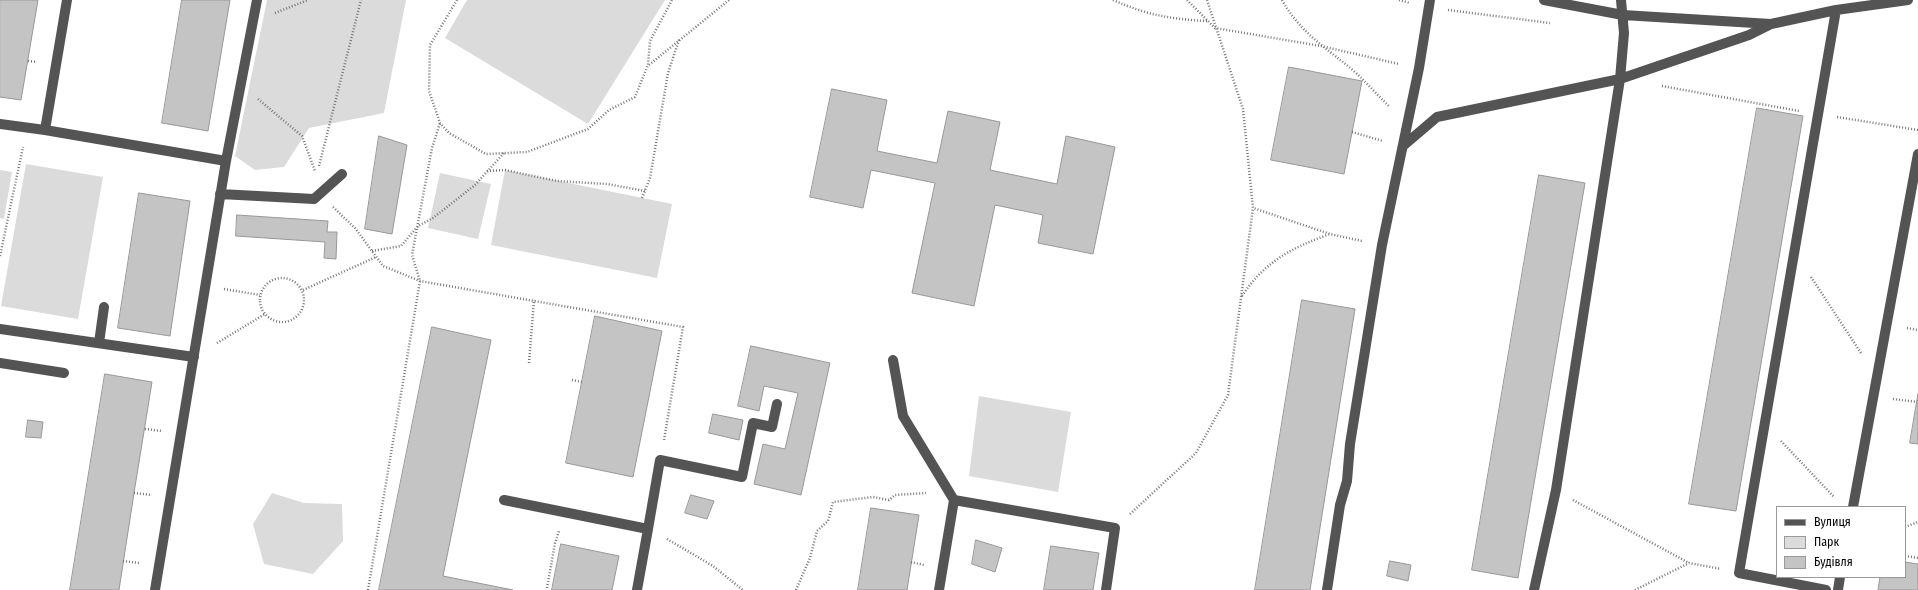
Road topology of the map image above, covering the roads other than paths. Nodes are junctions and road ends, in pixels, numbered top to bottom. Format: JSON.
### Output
{"nodes":[{"id":1,"x":67,"y":0,"type":"edge"},
{"id":2,"x":257,"y":0,"type":"edge"},
{"id":3,"x":1430,"y":0,"type":"edge"},
{"id":4,"x":1544,"y":0,"type":"edge"},
{"id":5,"x":1621,"y":0,"type":"edge"},
{"id":6,"x":1908,"y":0,"type":"edge"},
{"id":7,"x":1836,"y":10,"type":"junction"},
{"id":8,"x":1623,"y":15,"type":"junction"},
{"id":9,"x":1771,"y":24,"type":"junction"},
{"id":10,"x":1620,"y":79,"type":"junction"},
{"id":11,"x":0,"y":124,"type":"edge"},
{"id":12,"x":45,"y":130,"type":"junction"},
{"id":13,"x":1403,"y":146,"type":"junction"},
{"id":14,"x":1918,"y":154,"type":"edge"},
{"id":15,"x":226,"y":161,"type":"junction"},
{"id":16,"x":342,"y":174,"type":"dead end"},
{"id":17,"x":220,"y":194,"type":"junction"},
{"id":18,"x":104,"y":307,"type":"dead end"},
{"id":19,"x":0,"y":329,"type":"edge"},
{"id":20,"x":99,"y":344,"type":"junction"},
{"id":21,"x":194,"y":357,"type":"junction"},
{"id":22,"x":893,"y":360,"type":"dead end"},
{"id":23,"x":0,"y":363,"type":"edge"},
{"id":24,"x":64,"y":373,"type":"dead end"},
{"id":25,"x":777,"y":404,"type":"dead end"},
{"id":26,"x":951,"y":495,"type":"junction"},
{"id":27,"x":504,"y":500,"type":"dead end"},
{"id":28,"x":1853,"y":506,"type":"edge"},
{"id":29,"x":648,"y":529,"type":"junction"},
{"id":30,"x":1840,"y":578,"type":"edge"},
{"id":31,"x":155,"y":590,"type":"edge"},
{"id":32,"x":637,"y":590,"type":"edge"},
{"id":33,"x":939,"y":590,"type":"edge"},
{"id":34,"x":1106,"y":590,"type":"edge"},
{"id":35,"x":1327,"y":590,"type":"edge"},
{"id":36,"x":1534,"y":590,"type":"edge"},
{"id":37,"x":1826,"y":590,"type":"edge"},
{"id":38,"x":1838,"y":590,"type":"edge"}],
"edges":[{"from":1,"to":12,"type":"lane"},
{"from":2,"to":15,"type":"lane"},
{"from":3,"to":13,"type":"lane"},
{"from":4,"to":8,"type":"lane"},
{"from":5,"to":8,"type":"lane"},
{"from":6,"to":7,"type":"lane"},
{"from":7,"to":9,"type":"lane"},
{"from":7,"to":37,"type":"lane"},
{"from":8,"to":9,"type":"lane"},
{"from":8,"to":10,"type":"lane"},
{"from":9,"to":10,"type":"lane"},
{"from":10,"to":13,"type":"lane"},
{"from":10,"to":36,"type":"lane"},
{"from":11,"to":12,"type":"lane"},
{"from":12,"to":15,"type":"lane"},
{"from":13,"to":35,"type":"lane"},
{"from":14,"to":28,"type":"lane"},
{"from":15,"to":17,"type":"lane"},
{"from":16,"to":17,"type":"lane"},
{"from":17,"to":21,"type":"lane"},
{"from":18,"to":20,"type":"lane"},
{"from":19,"to":20,"type":"lane"},
{"from":20,"to":21,"type":"lane"},
{"from":21,"to":31,"type":"lane"},
{"from":22,"to":26,"type":"lane"},
{"from":23,"to":24,"type":"lane"},
{"from":25,"to":29,"type":"lane"},
{"from":26,"to":33,"type":"lane"},
{"from":26,"to":34,"type":"lane"},
{"from":27,"to":29,"type":"lane"},
{"from":29,"to":32,"type":"lane"},
{"from":30,"to":38,"type":"lane"}]}
